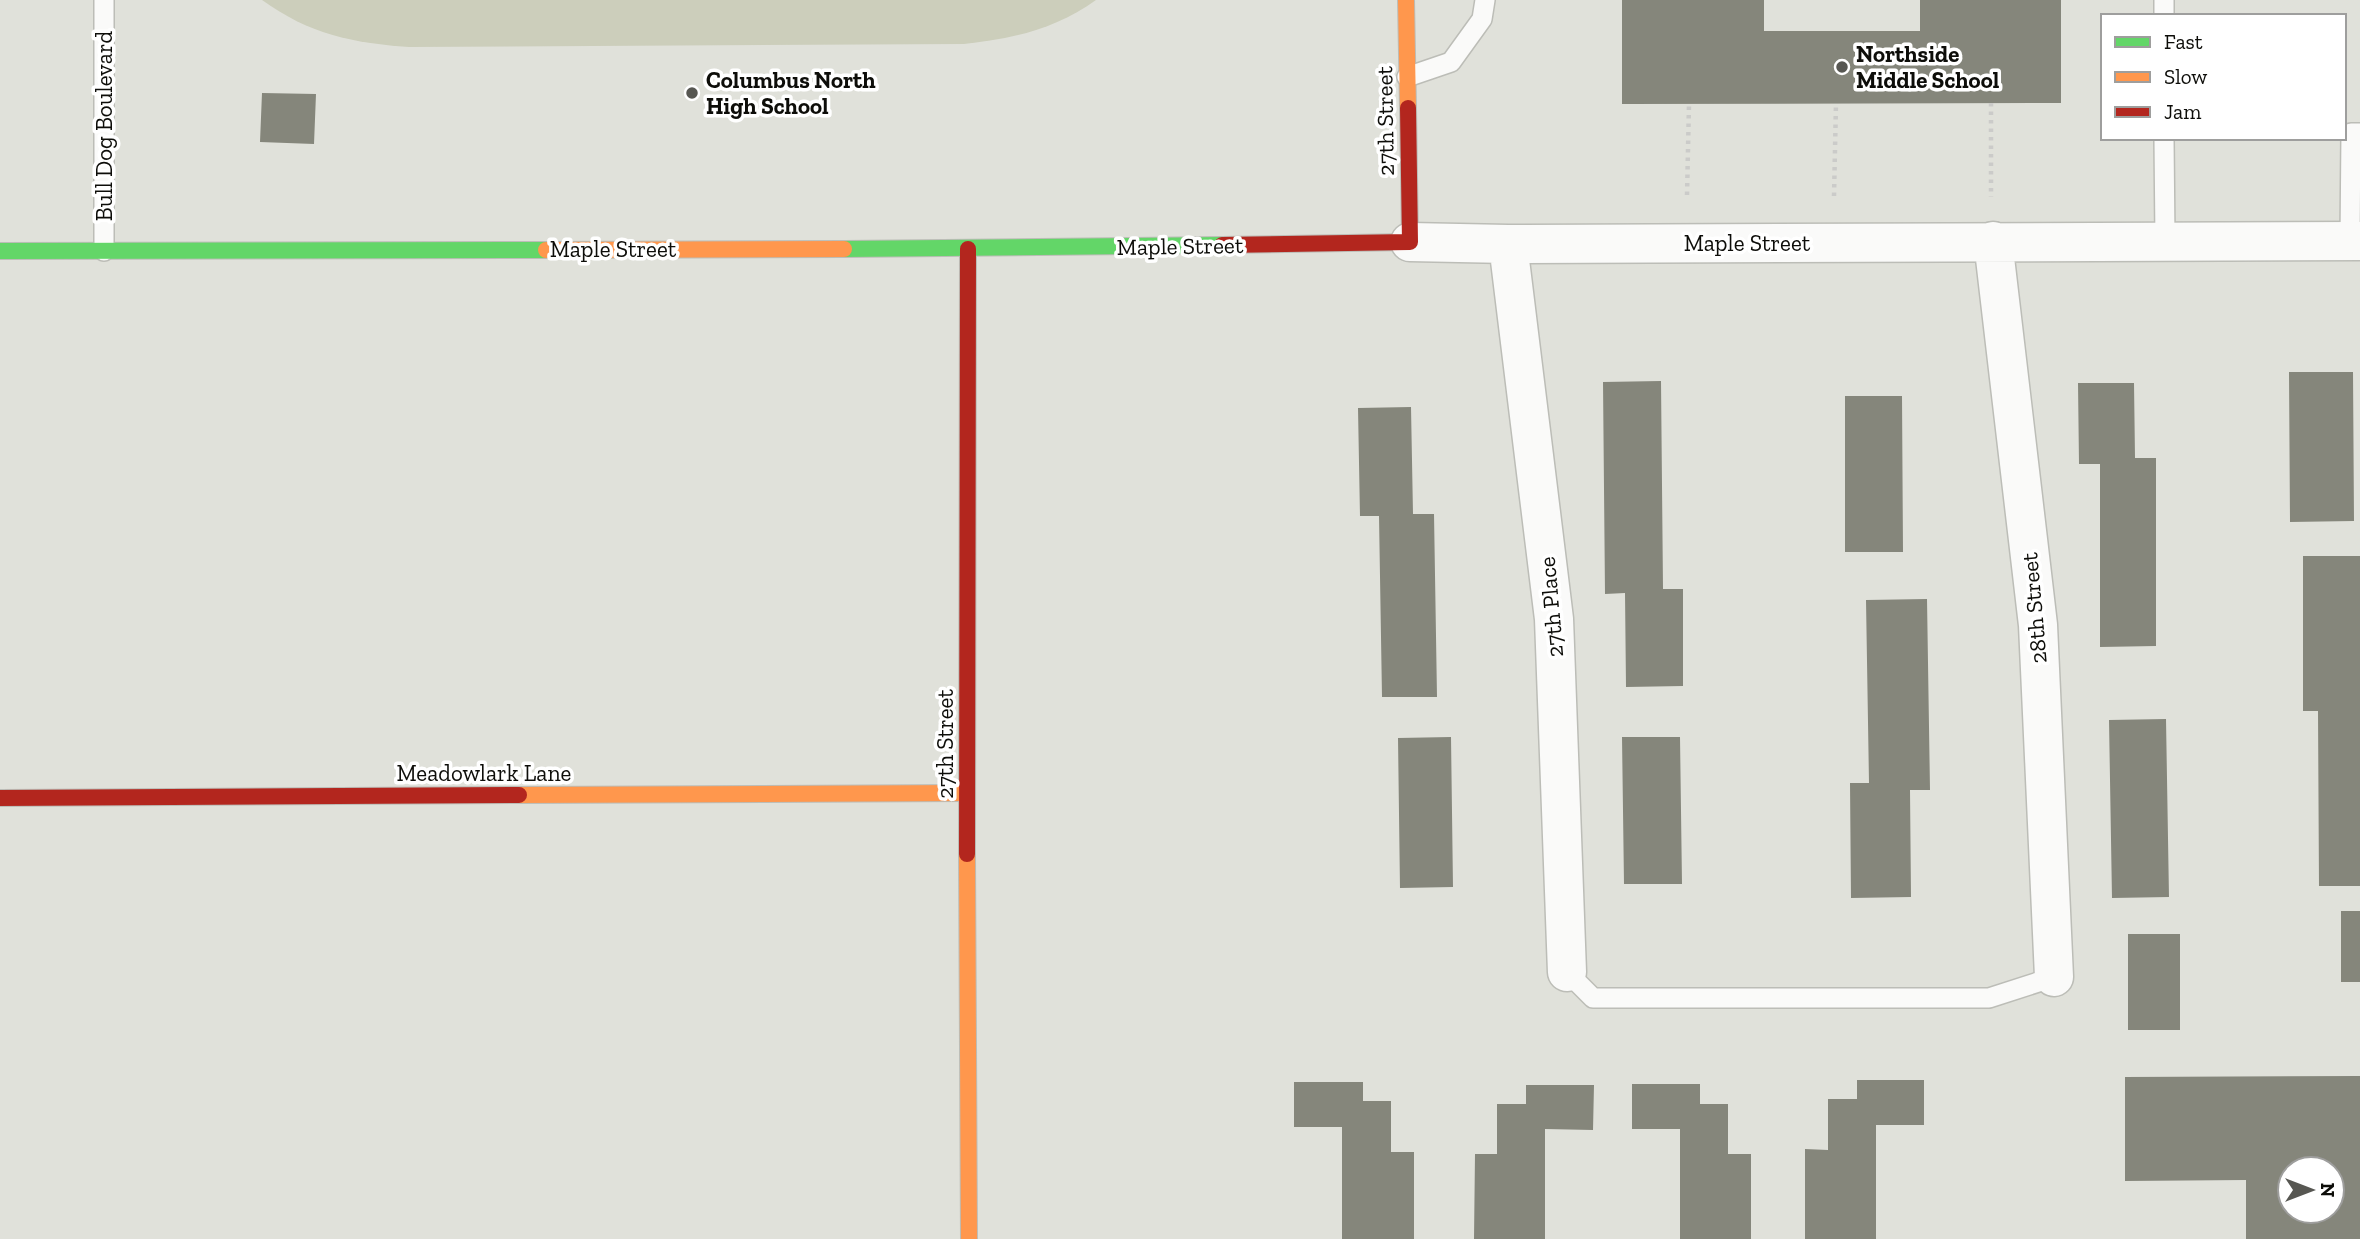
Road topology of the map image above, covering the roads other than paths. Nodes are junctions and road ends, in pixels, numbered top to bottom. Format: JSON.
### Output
{"nodes":[{"id":1,"x":104,"y":0,"type":"edge"},
{"id":2,"x":1406,"y":0,"type":"edge"},
{"id":3,"x":1485,"y":0,"type":"edge"},
{"id":4,"x":1407,"y":77,"type":"junction"},
{"id":5,"x":2360,"y":133,"type":"edge"},
{"id":6,"x":2164,"y":140,"type":"edge"},
{"id":7,"x":1993,"y":241,"type":"junction"},
{"id":8,"x":2165,"y":241,"type":"junction"},
{"id":9,"x":2355,"y":241,"type":"edge"},
{"id":10,"x":1410,"y":242,"type":"junction"},
{"id":11,"x":1508,"y":244,"type":"junction"},
{"id":12,"x":968,"y":249,"type":"junction"},
{"id":13,"x":0,"y":251,"type":"edge"},
{"id":14,"x":104,"y":251,"type":"junction"},
{"id":15,"x":967,"y":793,"type":"junction"},
{"id":16,"x":0,"y":798,"type":"edge"},
{"id":17,"x":1567,"y":972,"type":"joint"},
{"id":18,"x":2054,"y":977,"type":"joint"},
{"id":19,"x":969,"y":1239,"type":"edge"}],
"edges":[{"from":1,"to":14,"type":"lane","name":"Bull Dog Boulevard"},
{"from":2,"to":4,"type":"street","name":"27th Street"},
{"from":3,"to":4,"type":"lane"},
{"from":4,"to":10,"type":"street","name":"27th Street"},
{"from":5,"to":9,"type":"lane"},
{"from":6,"to":8,"type":"lane"},
{"from":7,"to":8,"type":"street","name":"Maple Street"},
{"from":7,"to":11,"type":"street","name":"Maple Street"},
{"from":7,"to":18,"type":"street","name":"28th Street"},
{"from":8,"to":9,"type":"street","name":"Maple Street"},
{"from":10,"to":11,"type":"street","name":"Maple Street"},
{"from":10,"to":12,"type":"street","name":"Maple Street"},
{"from":11,"to":17,"type":"street","name":"27th Place"},
{"from":12,"to":14,"type":"street","name":"Maple Street"},
{"from":12,"to":15,"type":"street","name":"27th Street"},
{"from":13,"to":14,"type":"street","name":"Maple Street"},
{"from":15,"to":16,"type":"street","name":"Meadowlark Lane"},
{"from":15,"to":19,"type":"street","name":"27th Street"},
{"from":17,"to":18,"type":"lane"}]}
